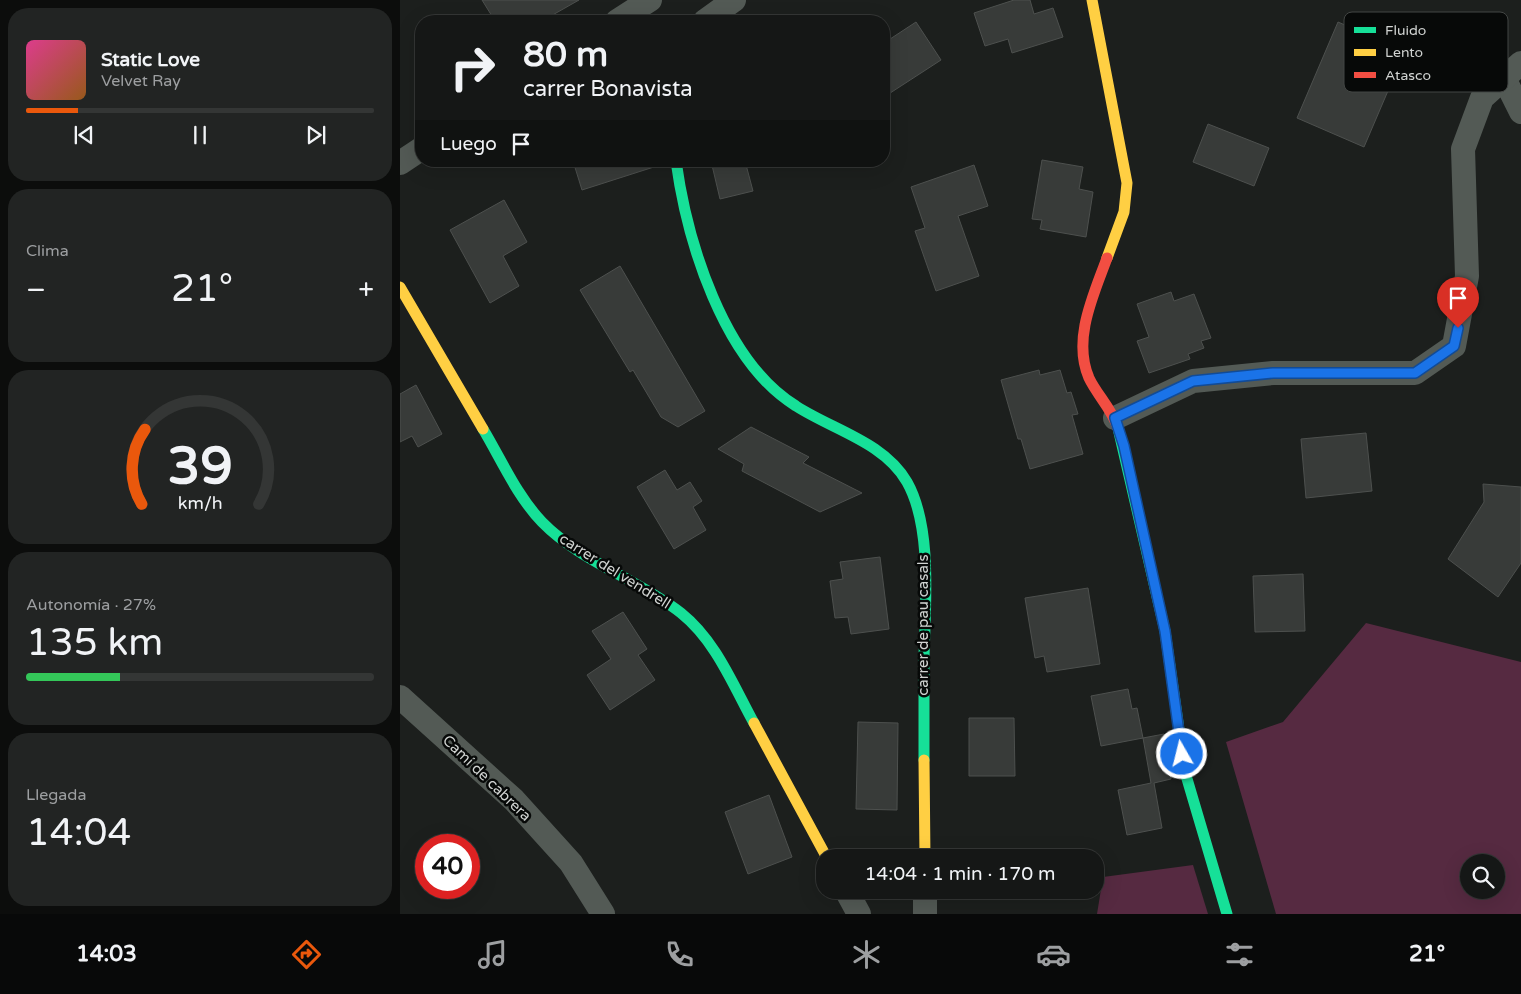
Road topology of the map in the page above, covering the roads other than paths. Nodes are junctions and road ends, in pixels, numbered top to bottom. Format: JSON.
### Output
{"nodes":[{"id":1,"x":650,"y":0,"type":"edge"},
{"id":2,"x":734,"y":0,"type":"edge"},
{"id":3,"x":1092,"y":0,"type":"edge"},
{"id":4,"x":626,"y":15,"type":"edge"},
{"id":5,"x":713,"y":15,"type":"edge"},
{"id":6,"x":1513,"y":70,"type":"edge"},
{"id":7,"x":1489,"y":92,"type":"edge"},
{"id":8,"x":1521,"y":112,"type":"edge"},
{"id":9,"x":415,"y":153,"type":"edge"},
{"id":10,"x":400,"y":163,"type":"edge"},
{"id":11,"x":677,"y":167,"type":"edge"},
{"id":12,"x":400,"y":286,"type":"edge"},
{"id":13,"x":1115,"y":418,"type":"junction"},
{"id":14,"x":400,"y":697,"type":"edge"},
{"id":15,"x":822,"y":849,"type":"edge"},
{"id":16,"x":925,"y":849,"type":"edge"},
{"id":17,"x":851,"y":899,"type":"edge"},
{"id":18,"x":925,"y":899,"type":"edge"},
{"id":19,"x":603,"y":914,"type":"edge"},
{"id":20,"x":859,"y":914,"type":"edge"},
{"id":21,"x":925,"y":914,"type":"edge"},
{"id":22,"x":1227,"y":914,"type":"edge"}],
"edges":[{"from":1,"to":4,"type":"street"},
{"from":2,"to":5,"type":"street"},
{"from":3,"to":13,"type":"street"},
{"from":6,"to":8,"type":"street"},
{"from":7,"to":13,"type":"street"},
{"from":9,"to":10,"type":"street"},
{"from":11,"to":16,"type":"street","name":"carrer de pau casals"},
{"from":12,"to":15,"type":"street","name":"carrer del vendrell"},
{"from":13,"to":22,"type":"street"},
{"from":14,"to":19,"type":"street","name":"Camí de cabrera"},
{"from":17,"to":20,"type":"street"},
{"from":18,"to":21,"type":"street"}]}
